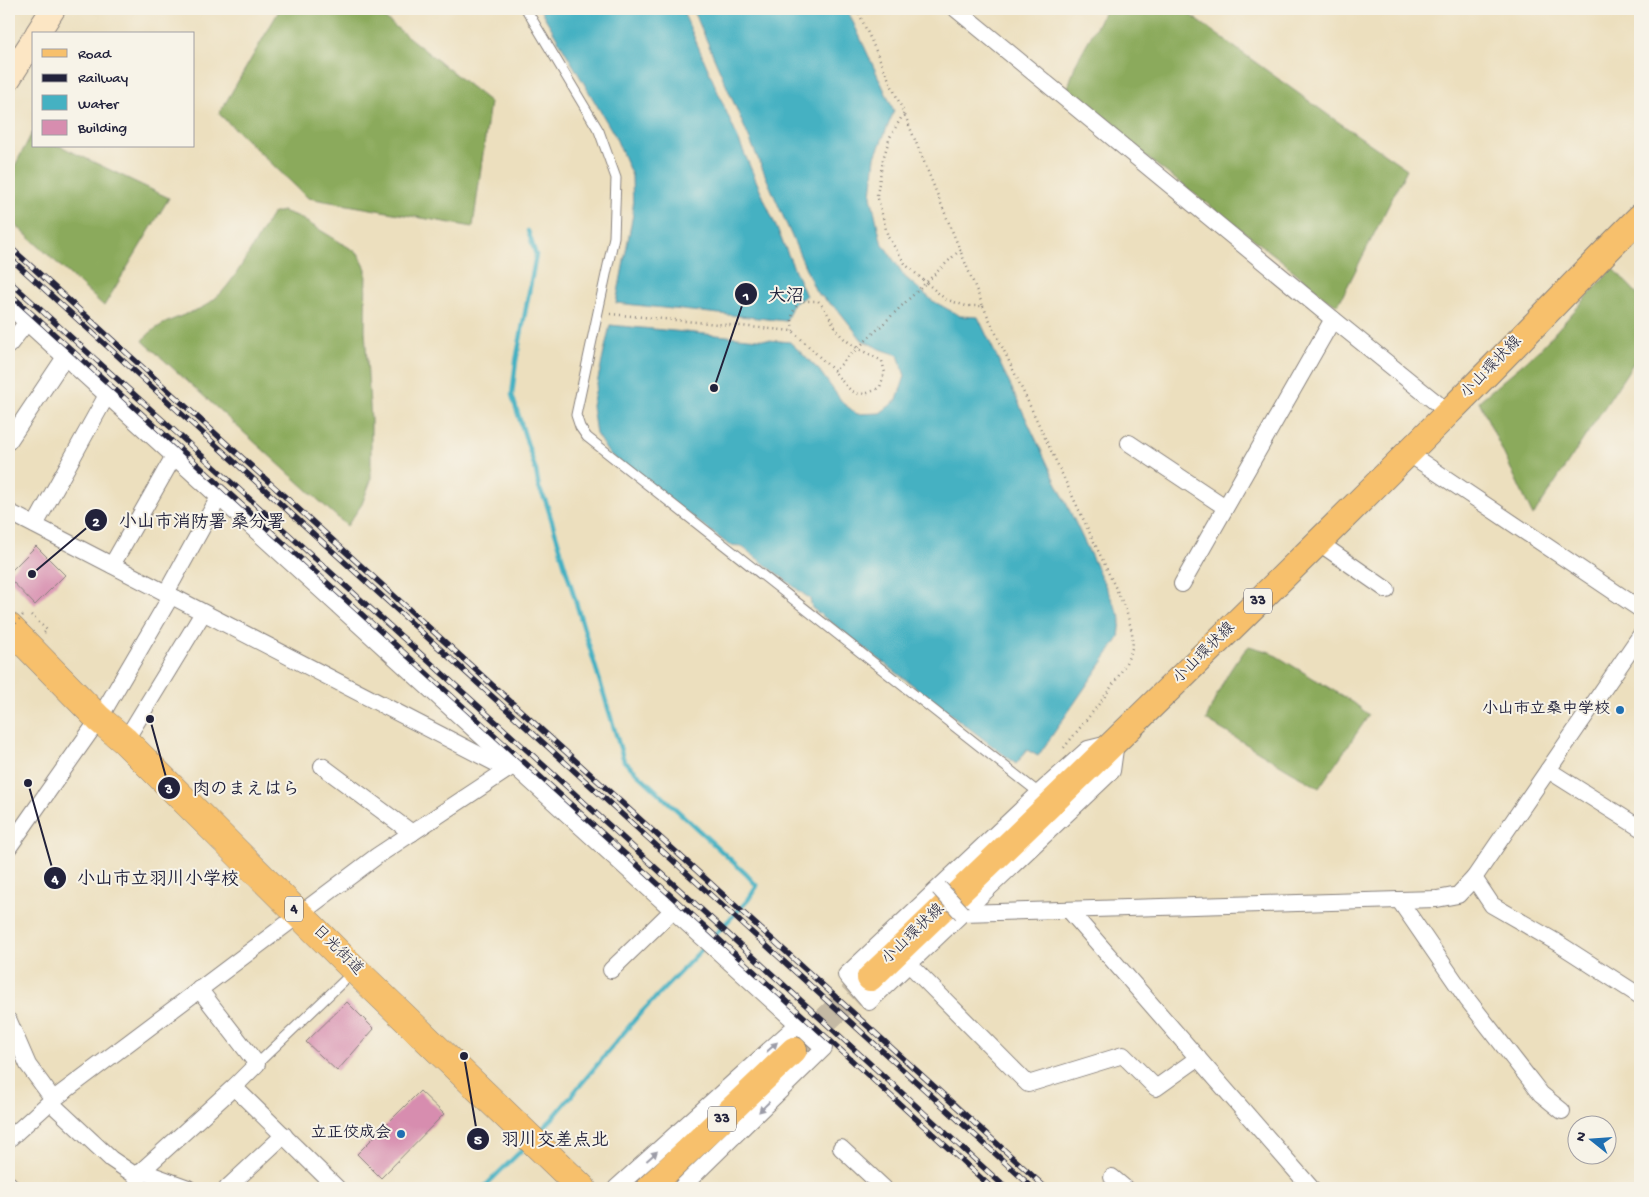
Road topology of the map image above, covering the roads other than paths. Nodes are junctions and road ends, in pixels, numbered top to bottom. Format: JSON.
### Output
{"nodes":[{"id":1,"x":53,"y":9,"type":"edge"},
{"id":2,"x":526,"y":9,"type":"edge"},
{"id":3,"x":956,"y":9,"type":"edge"},
{"id":4,"x":38,"y":32,"type":"edge"},
{"id":5,"x":32,"y":42,"type":"edge"},
{"id":6,"x":9,"y":78,"type":"edge"},
{"id":7,"x":1640,"y":217,"type":"edge"},
{"id":8,"x":9,"y":306,"type":"edge"},
{"id":9,"x":1333,"y":319,"type":"junction"},
{"id":10,"x":27,"y":322,"type":"junction"},
{"id":11,"x":9,"y":345,"type":"edge"},
{"id":12,"x":65,"y":357,"type":"junction"},
{"id":13,"x":107,"y":395,"type":"junction"},
{"id":14,"x":1449,"y":412,"type":"junction"},
{"id":15,"x":9,"y":441,"type":"edge"},
{"id":16,"x":1129,"y":443,"type":"dead end"},
{"id":17,"x":1408,"y":453,"type":"junction"},
{"id":18,"x":174,"y":456,"type":"junction"},
{"id":19,"x":220,"y":497,"type":"junction"},
{"id":20,"x":1225,"y":508,"type":"junction"},
{"id":21,"x":9,"y":512,"type":"edge"},
{"id":22,"x":35,"y":525,"type":"junction"},
{"id":23,"x":1318,"y":542,"type":"junction"},
{"id":24,"x":112,"y":565,"type":"junction"},
{"id":25,"x":1182,"y":584,"type":"dead end"},
{"id":26,"x":1387,"y":590,"type":"dead end"},
{"id":27,"x":168,"y":595,"type":"junction"},
{"id":28,"x":1640,"y":609,"type":"edge"},
{"id":29,"x":203,"y":613,"type":"junction"},
{"id":30,"x":13,"y":625,"type":"edge"},
{"id":31,"x":1640,"y":636,"type":"edge"},
{"id":32,"x":100,"y":719,"type":"junction"},
{"id":33,"x":125,"y":741,"type":"junction"},
{"id":34,"x":1116,"y":742,"type":"junction"},
{"id":35,"x":322,"y":766,"type":"dead end"},
{"id":36,"x":513,"y":766,"type":"junction"},
{"id":37,"x":1548,"y":770,"type":"junction"},
{"id":38,"x":1039,"y":792,"type":"junction"},
{"id":39,"x":1640,"y":828,"type":"edge"},
{"id":40,"x":412,"y":833,"type":"junction"},
{"id":41,"x":9,"y":846,"type":"edge"},
{"id":42,"x":1474,"y":878,"type":"junction"},
{"id":43,"x":940,"y":888,"type":"junction"},
{"id":44,"x":1399,"y":900,"type":"junction"},
{"id":45,"x":1069,"y":910,"type":"junction"},
{"id":46,"x":672,"y":911,"type":"junction"},
{"id":47,"x":962,"y":913,"type":"junction"},
{"id":48,"x":300,"y":914,"type":"junction"},
{"id":49,"x":909,"y":964,"type":"junction"},
{"id":50,"x":355,"y":970,"type":"junction"},
{"id":51,"x":611,"y":970,"type":"dead end"},
{"id":52,"x":870,"y":978,"type":"tunnel mouth"},
{"id":53,"x":200,"y":990,"type":"junction"},
{"id":54,"x":1640,"y":996,"type":"edge"},
{"id":55,"x":9,"y":1021,"type":"edge"},
{"id":56,"x":798,"y":1024,"type":"junction"},
{"id":57,"x":794,"y":1050,"type":"tunnel mouth"},
{"id":58,"x":1198,"y":1058,"type":"junction"},
{"id":59,"x":257,"y":1064,"type":"junction"},
{"id":60,"x":234,"y":1087,"type":"junction"},
{"id":61,"x":51,"y":1101,"type":"junction"},
{"id":62,"x":1562,"y":1111,"type":"dead end"},
{"id":63,"x":284,"y":1135,"type":"junction"},
{"id":64,"x":9,"y":1139,"type":"edge"},
{"id":65,"x":841,"y":1148,"type":"dead end"},
{"id":66,"x":1112,"y":1177,"type":"dead end"},
{"id":67,"x":139,"y":1178,"type":"edge"},
{"id":68,"x":9,"y":1184,"type":"edge"},
{"id":69,"x":233,"y":1186,"type":"edge"},
{"id":70,"x":11,"y":1188,"type":"edge"},
{"id":71,"x":188,"y":1188,"type":"edge"},
{"id":72,"x":337,"y":1188,"type":"edge"},
{"id":73,"x":582,"y":1188,"type":"edge"},
{"id":74,"x":616,"y":1188,"type":"edge"},
{"id":75,"x":650,"y":1188,"type":"edge"},
{"id":76,"x":681,"y":1188,"type":"edge"},
{"id":77,"x":884,"y":1188,"type":"edge"},
{"id":78,"x":1125,"y":1188,"type":"edge"},
{"id":79,"x":1311,"y":1188,"type":"edge"}],
"edges":[{"from":1,"to":4,"type":"street"},
{"from":2,"to":38,"type":"lane"},
{"from":3,"to":9,"type":"street"},
{"from":5,"to":6,"type":"street"},
{"from":7,"to":14,"type":"main road","name":"小山環状線","number":"33"},
{"from":8,"to":10,"type":"street"},
{"from":9,"to":14,"type":"street"},
{"from":9,"to":20,"type":"street"},
{"from":10,"to":11,"type":"street"},
{"from":10,"to":12,"type":"street"},
{"from":12,"to":13,"type":"street"},
{"from":12,"to":15,"type":"street"},
{"from":13,"to":18,"type":"street"},
{"from":13,"to":22,"type":"street"},
{"from":14,"to":17,"type":"main road","name":"小山環状線","number":"33"},
{"from":16,"to":20,"type":"street"},
{"from":17,"to":23,"type":"main road","name":"小山環状線","number":"33"},
{"from":17,"to":28,"type":"street"},
{"from":18,"to":19,"type":"street"},
{"from":18,"to":24,"type":"street"},
{"from":19,"to":27,"type":"street"},
{"from":19,"to":36,"type":"street"},
{"from":20,"to":25,"type":"street"},
{"from":21,"to":22,"type":"street"},
{"from":22,"to":24,"type":"street"},
{"from":23,"to":26,"type":"street"},
{"from":23,"to":34,"type":"main road","name":"小山環状線","number":"33"},
{"from":24,"to":27,"type":"street"},
{"from":27,"to":29,"type":"street"},
{"from":27,"to":32,"type":"street"},
{"from":29,"to":33,"type":"street"},
{"from":29,"to":36,"type":"street"},
{"from":30,"to":32,"type":"highway","name":"日光街道","number":"4"},
{"from":31,"to":37,"type":"street"},
{"from":32,"to":33,"type":"highway","name":"日光街道","number":"4"},
{"from":32,"to":41,"type":"street"},
{"from":33,"to":48,"type":"highway","name":"日光街道","number":"4"},
{"from":34,"to":38,"type":"street"},
{"from":34,"to":47,"type":"street"},
{"from":34,"to":52,"type":"main road","name":"小山環状線","number":"33"},
{"from":35,"to":40,"type":"street"},
{"from":36,"to":40,"type":"street"},
{"from":36,"to":46,"type":"street"},
{"from":37,"to":39,"type":"street"},
{"from":37,"to":42,"type":"street"},
{"from":38,"to":43,"type":"street"},
{"from":40,"to":48,"type":"street"},
{"from":42,"to":44,"type":"street"},
{"from":42,"to":54,"type":"street"},
{"from":43,"to":47,"type":"street","bridge":true},
{"from":43,"to":49,"type":"street"},
{"from":44,"to":45,"type":"street"},
{"from":44,"to":62,"type":"street"},
{"from":45,"to":47,"type":"street"},
{"from":45,"to":58,"type":"street"},
{"from":46,"to":51,"type":"street"},
{"from":46,"to":56,"type":"street"},
{"from":47,"to":49,"type":"street"},
{"from":48,"to":50,"type":"highway","name":"日光街道","number":"4"},
{"from":48,"to":53,"type":"street"},
{"from":49,"to":58,"type":"street"},
{"from":50,"to":59,"type":"lane"},
{"from":50,"to":73,"type":"highway","name":"日光街道","number":"4"},
{"from":53,"to":59,"type":"street"},
{"from":53,"to":61,"type":"street"},
{"from":55,"to":61,"type":"street"},
{"from":74,"to":56,"type":"street","one_way":true},
{"from":56,"to":76,"type":"street","one_way":true},
{"from":57,"to":75,"type":"main road","number":"33"},
{"from":58,"to":79,"type":"street"},
{"from":59,"to":60,"type":"street"},
{"from":60,"to":63,"type":"street"},
{"from":60,"to":67,"type":"street"},
{"from":61,"to":64,"type":"street"},
{"from":61,"to":67,"type":"street"},
{"from":63,"to":69,"type":"street"},
{"from":63,"to":72,"type":"street"},
{"from":65,"to":77,"type":"street"},
{"from":66,"to":78,"type":"street"},
{"from":67,"to":71,"type":"street"},
{"from":68,"to":70,"type":"street"}]}
